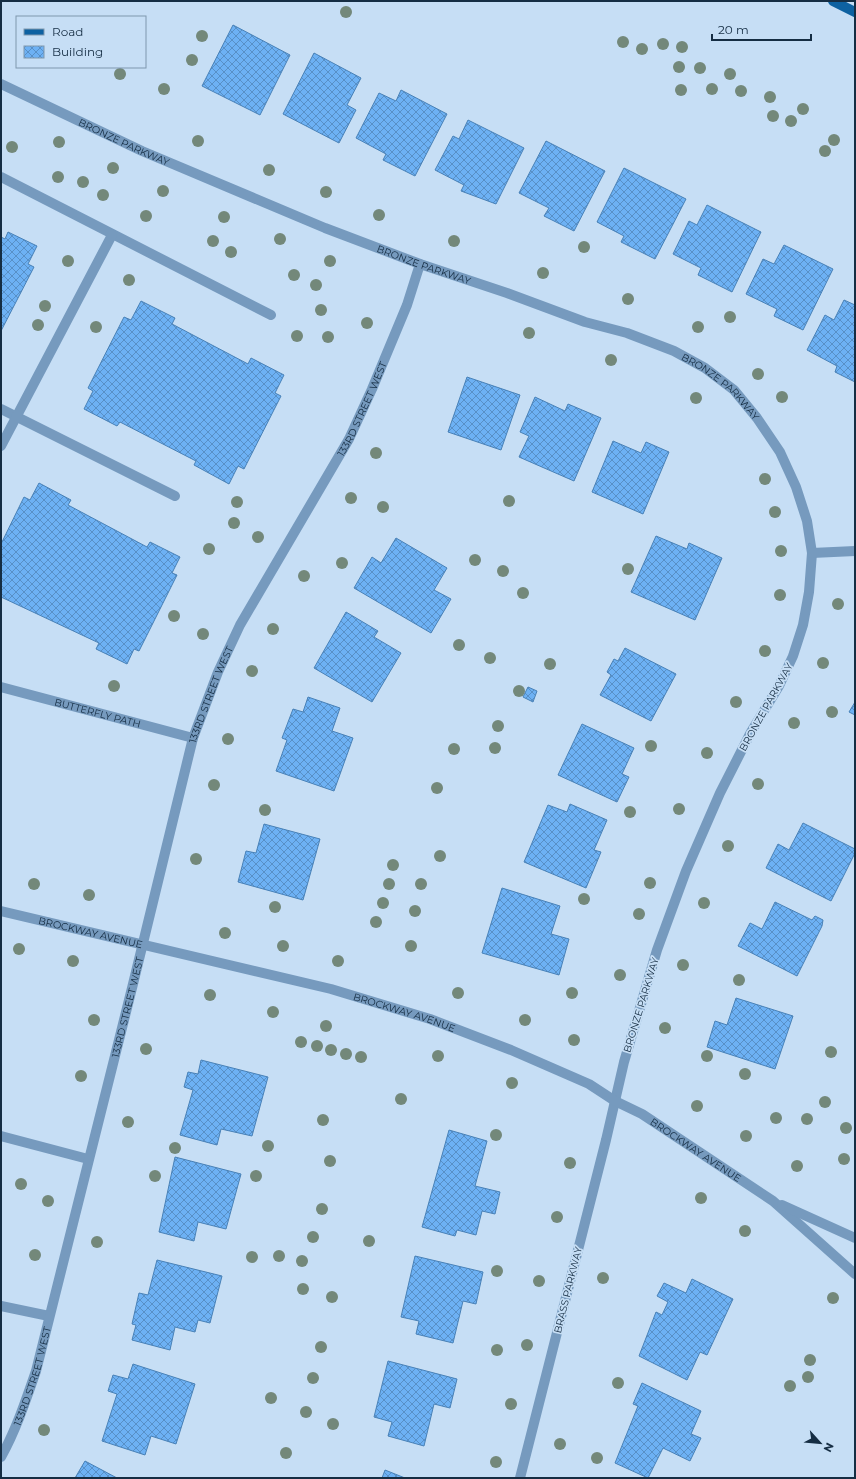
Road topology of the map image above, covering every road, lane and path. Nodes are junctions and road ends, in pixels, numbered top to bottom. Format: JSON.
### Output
{"nodes":[{"id":1,"x":833,"y":1,"type":"edge"},
{"id":2,"x":855,"y":12,"type":"edge"},
{"id":3,"x":1,"y":84,"type":"edge"},
{"id":4,"x":1,"y":177,"type":"edge"},
{"id":5,"x":112,"y":235,"type":"junction"},
{"id":6,"x":420,"y":264,"type":"junction"},
{"id":7,"x":271,"y":315,"type":"dead end"},
{"id":8,"x":1,"y":409,"type":"edge"},
{"id":9,"x":16,"y":416,"type":"junction"},
{"id":10,"x":1,"y":446,"type":"edge"},
{"id":11,"x":174,"y":496,"type":"dead end"},
{"id":12,"x":855,"y":551,"type":"edge"},
{"id":13,"x":812,"y":553,"type":"junction"},
{"id":14,"x":1,"y":687,"type":"edge"},
{"id":15,"x":194,"y":738,"type":"junction"},
{"id":16,"x":1,"y":911,"type":"edge"},
{"id":17,"x":143,"y":944,"type":"junction"},
{"id":18,"x":615,"y":1101,"type":"junction"},
{"id":19,"x":1,"y":1136,"type":"edge"},
{"id":20,"x":88,"y":1159,"type":"junction"},
{"id":21,"x":773,"y":1201,"type":"junction"},
{"id":22,"x":855,"y":1238,"type":"edge"},
{"id":23,"x":855,"y":1274,"type":"edge"},
{"id":24,"x":1,"y":1306,"type":"edge"},
{"id":25,"x":49,"y":1316,"type":"junction"},
{"id":26,"x":1,"y":1457,"type":"edge"},
{"id":27,"x":520,"y":1478,"type":"edge"}],
"edges":[{"from":1,"to":2,"type":"main road"},
{"from":3,"to":6,"type":"street","name":"BRONZE PARKWAY"},
{"from":4,"to":5,"type":"street"},
{"from":5,"to":7,"type":"street"},
{"from":5,"to":9,"type":"street"},
{"from":6,"to":13,"type":"street","name":"BRONZE PARKWAY"},
{"from":6,"to":15,"type":"street","name":"133RD STREET WEST"},
{"from":8,"to":9,"type":"street"},
{"from":9,"to":10,"type":"street"},
{"from":9,"to":11,"type":"street"},
{"from":12,"to":13,"type":"street"},
{"from":13,"to":18,"type":"street","name":"BRONZE PARKWAY"},
{"from":14,"to":15,"type":"street","name":"BUTTERFLY PATH"},
{"from":15,"to":17,"type":"street","name":"133RD STREET WEST"},
{"from":16,"to":17,"type":"street","name":"BROCKWAY AVENUE"},
{"from":17,"to":18,"type":"street","name":"BROCKWAY AVENUE"},
{"from":17,"to":20,"type":"street","name":"133RD STREET WEST"},
{"from":18,"to":21,"type":"street","name":"BROCKWAY AVENUE"},
{"from":18,"to":27,"type":"street","name":"BRASS PARKWAY"},
{"from":19,"to":20,"type":"street"},
{"from":20,"to":25,"type":"street","name":"133RD STREET WEST"},
{"from":21,"to":22,"type":"street","name":"BROCKWAY AVENUE"},
{"from":21,"to":23,"type":"street","name":"BROCKWAY AVENUE"},
{"from":24,"to":25,"type":"street","name":"133RD STREET WEST"},
{"from":25,"to":26,"type":"street","name":"133RD STREET WEST"}]}
